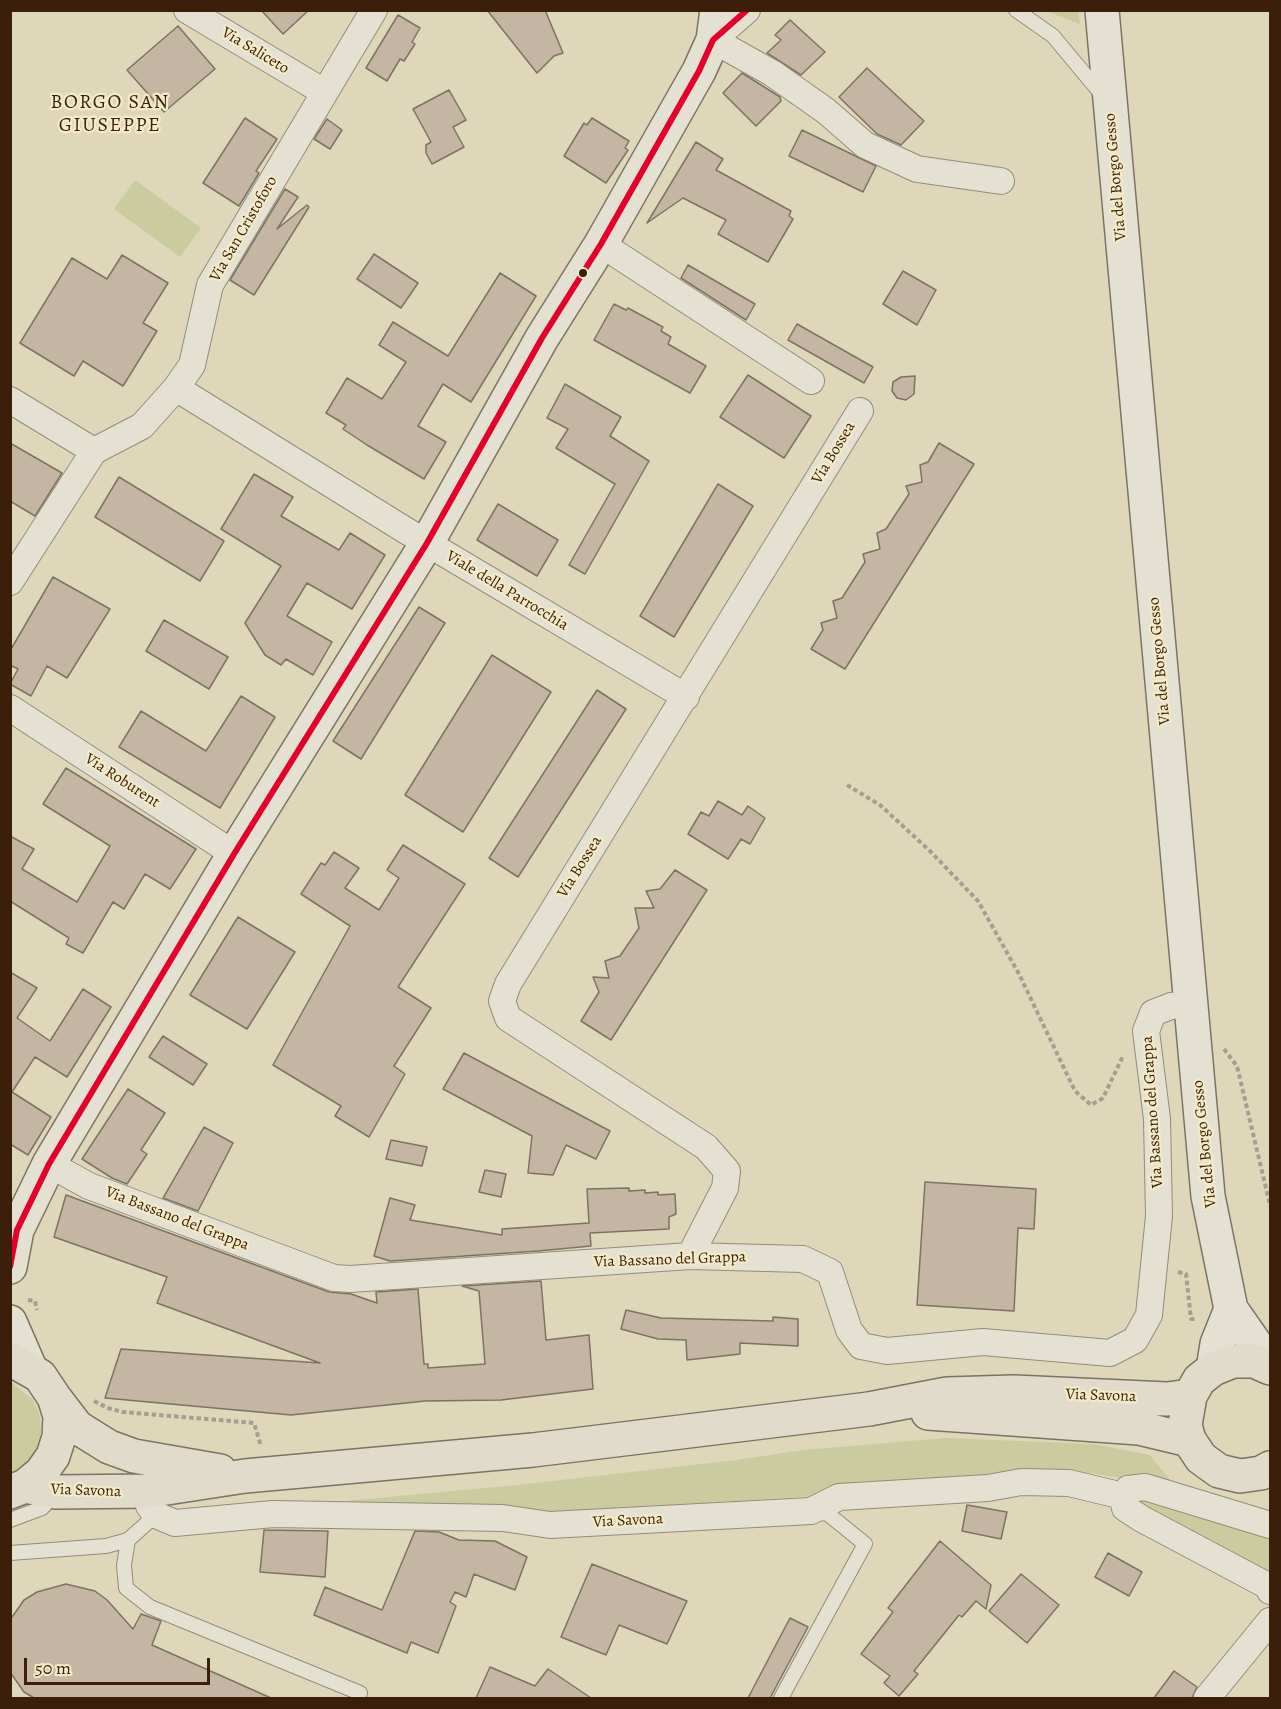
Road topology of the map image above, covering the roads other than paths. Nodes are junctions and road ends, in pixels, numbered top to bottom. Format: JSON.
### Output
{"nodes":[{"id":1,"x":187,"y":10,"type":"edge"},
{"id":2,"x":374,"y":10,"type":"edge"},
{"id":3,"x":747,"y":10,"type":"edge"},
{"id":4,"x":1016,"y":10,"type":"edge"},
{"id":5,"x":1102,"y":10,"type":"edge"},
{"id":6,"x":715,"y":25,"type":"edge"},
{"id":7,"x":324,"y":92,"type":"junction"},
{"id":8,"x":1110,"y":105,"type":"junction"},
{"id":9,"x":1002,"y":181,"type":"dead end"},
{"id":10,"x":601,"y":244,"type":"junction"},
{"id":11,"x":811,"y":381,"type":"dead end"},
{"id":12,"x":176,"y":388,"type":"junction"},
{"id":13,"x":10,"y":400,"type":"edge"},
{"id":14,"x":860,"y":411,"type":"dead end"},
{"id":15,"x":94,"y":451,"type":"junction"},
{"id":16,"x":427,"y":543,"type":"junction"},
{"id":17,"x":10,"y":582,"type":"edge"},
{"id":18,"x":686,"y":697,"type":"junction"},
{"id":19,"x":10,"y":708,"type":"edge"},
{"id":20,"x":234,"y":854,"type":"junction"},
{"id":21,"x":1192,"y":1012,"type":"junction"},
{"id":22,"x":49,"y":1164,"type":"junction"},
{"id":23,"x":690,"y":1256,"type":"junction"},
{"id":24,"x":10,"y":1267,"type":"edge"},
{"id":25,"x":1217,"y":1314,"type":"junction"},
{"id":26,"x":10,"y":1322,"type":"edge"},
{"id":27,"x":20,"y":1364,"type":"edge"},
{"id":28,"x":1270,"y":1366,"type":"edge"},
{"id":29,"x":1213,"y":1369,"type":"junction"},
{"id":30,"x":1190,"y":1396,"type":"junction"},
{"id":31,"x":54,"y":1397,"type":"junction"},
{"id":32,"x":869,"y":1409,"type":"junction"},
{"id":33,"x":1189,"y":1440,"type":"junction"},
{"id":34,"x":1270,"y":1468,"type":"edge"},
{"id":35,"x":245,"y":1476,"type":"junction"},
{"id":36,"x":31,"y":1490,"type":"edge"},
{"id":37,"x":1124,"y":1496,"type":"junction"},
{"id":38,"x":152,"y":1503,"type":"junction"},
{"id":39,"x":811,"y":1511,"type":"junction"},
{"id":40,"x":10,"y":1520,"type":"edge"},
{"id":41,"x":1270,"y":1525,"type":"edge"},
{"id":42,"x":128,"y":1540,"type":"junction"},
{"id":43,"x":10,"y":1553,"type":"edge"},
{"id":44,"x":1270,"y":1591,"type":"edge"},
{"id":45,"x":1270,"y":1621,"type":"edge"},
{"id":46,"x":360,"y":1693,"type":"dead end"},
{"id":47,"x":781,"y":1698,"type":"edge"},
{"id":48,"x":1207,"y":1698,"type":"edge"}],
"edges":[{"from":1,"to":7,"type":"street","name":"Via Saliceto"},
{"from":2,"to":7,"type":"street","name":"Via San Cristoforo"},
{"from":3,"to":6,"type":"street"},
{"from":4,"to":8,"type":"lane"},
{"from":5,"to":8,"type":"street","name":"Via del Borgo Gesso"},
{"from":6,"to":9,"type":"street"},
{"from":6,"to":10,"type":"street"},
{"from":7,"to":12,"type":"street","name":"Via San Cristoforo"},
{"from":8,"to":21,"type":"street","name":"Via del Borgo Gesso"},
{"from":10,"to":11,"type":"street"},
{"from":10,"to":16,"type":"street"},
{"from":12,"to":15,"type":"street","name":"Via San Cristoforo"},
{"from":12,"to":16,"type":"street","name":"Viale della Parrocchia"},
{"from":13,"to":15,"type":"street"},
{"from":14,"to":18,"type":"street","name":"Via Bossea"},
{"from":15,"to":17,"type":"street","name":"Via San Cristoforo"},
{"from":16,"to":18,"type":"street","name":"Viale della Parrocchia"},
{"from":16,"to":20,"type":"street"},
{"from":18,"to":23,"type":"street","name":"Via Bossea"},
{"from":19,"to":20,"type":"street","name":"Via Roburent"},
{"from":20,"to":22,"type":"street"},
{"from":21,"to":23,"type":"street","name":"Via Bassano del Grappa"},
{"from":21,"to":25,"type":"street","name":"Via del Borgo Gesso"},
{"from":22,"to":23,"type":"street","name":"Via Bassano del Grappa"},
{"from":22,"to":24,"type":"street"},
{"from":25,"to":28,"type":"street","name":"Via del Borgo Gesso"},
{"from":25,"to":29,"type":"street"},
{"from":26,"to":27,"type":"street"},
{"from":27,"to":31,"type":"main road","name":"Via Savona"},
{"from":28,"to":29,"type":"main road"},
{"from":29,"to":30,"type":"main road"},
{"from":30,"to":32,"type":"main road","name":"Via Savona"},
{"from":30,"to":33,"type":"main road"},
{"from":31,"to":35,"type":"main road","name":"Via Savona"},
{"from":31,"to":36,"type":"main road"},
{"from":32,"to":33,"type":"main road","name":"Via Savona"},
{"from":32,"to":35,"type":"main road","name":"Via Savona"},
{"from":33,"to":34,"type":"main road"},
{"from":35,"to":38,"type":"main road","name":"Via Savona"},
{"from":36,"to":38,"type":"main road","name":"Via Savona"},
{"from":36,"to":40,"type":"lane"},
{"from":37,"to":39,"type":"street","name":"Via Savona"},
{"from":37,"to":41,"type":"street","name":"Via Savona"},
{"from":37,"to":44,"type":"street"},
{"from":38,"to":39,"type":"street","name":"Via Savona"},
{"from":38,"to":42,"type":"lane"},
{"from":39,"to":47,"type":"lane"},
{"from":42,"to":43,"type":"lane"},
{"from":42,"to":46,"type":"lane"},
{"from":45,"to":48,"type":"street"}]}
